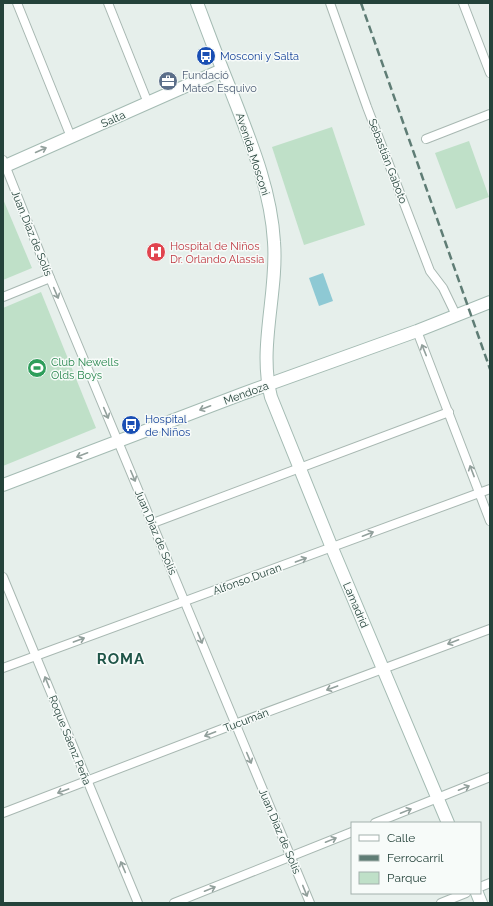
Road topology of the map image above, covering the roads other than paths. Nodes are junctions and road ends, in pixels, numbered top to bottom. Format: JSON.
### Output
{"nodes":[{"id":1,"x":17,"y":3,"type":"edge"},
{"id":2,"x":108,"y":3,"type":"edge"},
{"id":3,"x":197,"y":3,"type":"edge"},
{"id":4,"x":330,"y":3,"type":"edge"},
{"id":5,"x":463,"y":3,"type":"edge"},
{"id":6,"x":222,"y":70,"type":"junction"},
{"id":7,"x":490,"y":73,"type":"edge"},
{"id":8,"x":148,"y":103,"type":"junction"},
{"id":9,"x":490,"y":114,"type":"edge"},
{"id":10,"x":71,"y":137,"type":"junction"},
{"id":11,"x":426,"y":139,"type":"dead end"},
{"id":12,"x":4,"y":165,"type":"edge"},
{"id":13,"x":50,"y":278,"type":"junction"},
{"id":14,"x":3,"y":297,"type":"edge"},
{"id":15,"x":490,"y":302,"type":"edge"},
{"id":16,"x":456,"y":315,"type":"junction"},
{"id":17,"x":417,"y":332,"type":"junction"},
{"id":18,"x":268,"y":385,"type":"junction"},
{"id":19,"x":449,"y":412,"type":"junction"},
{"id":20,"x":118,"y":440,"type":"junction"},
{"id":21,"x":299,"y":468,"type":"junction"},
{"id":22,"x":3,"y":485,"type":"edge"},
{"id":23,"x":490,"y":489,"type":"edge"},
{"id":24,"x":480,"y":492,"type":"junction"},
{"id":25,"x":490,"y":521,"type":"edge"},
{"id":26,"x":153,"y":523,"type":"junction"},
{"id":27,"x":332,"y":548,"type":"junction"},
{"id":28,"x":3,"y":577,"type":"edge"},
{"id":29,"x":185,"y":602,"type":"junction"},
{"id":30,"x":490,"y":629,"type":"edge"},
{"id":31,"x":37,"y":656,"type":"junction"},
{"id":32,"x":3,"y":668,"type":"edge"},
{"id":33,"x":383,"y":669,"type":"junction"},
{"id":34,"x":234,"y":724,"type":"junction"},
{"id":35,"x":490,"y":777,"type":"edge"},
{"id":36,"x":87,"y":782,"type":"junction"},
{"id":37,"x":438,"y":798,"type":"junction"},
{"id":38,"x":3,"y":813,"type":"edge"},
{"id":39,"x":378,"y":822,"type":"edge"},
{"id":40,"x":448,"y":822,"type":"edge"},
{"id":41,"x":351,"y":832,"type":"edge"},
{"id":42,"x":291,"y":856,"type":"junction"},
{"id":43,"x":464,"y":894,"type":"edge"},
{"id":44,"x":138,"y":903,"type":"edge"},
{"id":45,"x":174,"y":903,"type":"edge"},
{"id":46,"x":310,"y":903,"type":"edge"},
{"id":47,"x":442,"y":903,"type":"edge"}],
"edges":[{"from":1,"to":10,"type":"street"},
{"from":2,"to":8,"type":"street"},
{"from":3,"to":6,"type":"street","name":"Avenida Mosconi"},
{"from":4,"to":16,"type":"street","name":"Sebastián Gaboto"},
{"from":5,"to":7,"type":"street"},
{"from":6,"to":8,"type":"street","name":"Salta"},
{"from":6,"to":18,"type":"street","name":"Avenida Mosconi"},
{"from":8,"to":10,"type":"street","name":"Salta"},
{"from":9,"to":11,"type":"street"},
{"from":12,"to":10,"type":"street","name":"Salta","one_way":true},
{"from":12,"to":13,"type":"street","name":"Juan Díaz de Solís"},
{"from":13,"to":14,"type":"street"},
{"from":13,"to":20,"type":"street","name":"Juan Díaz de Solís","one_way":true},
{"from":15,"to":16,"type":"street","name":"Mendoza"},
{"from":16,"to":17,"type":"street","name":"Mendoza"},
{"from":17,"to":18,"type":"street","name":"Mendoza"},
{"from":19,"to":17,"type":"street","one_way":true},
{"from":18,"to":20,"type":"street","name":"Mendoza","one_way":true},
{"from":18,"to":21,"type":"street","name":"Lamadrid"},
{"from":19,"to":21,"type":"street"},
{"from":24,"to":19,"type":"street","one_way":true},
{"from":20,"to":22,"type":"street","name":"Mendoza","one_way":true},
{"from":20,"to":26,"type":"street","name":"Juan Díaz de Solís","one_way":true},
{"from":21,"to":26,"type":"street"},
{"from":21,"to":27,"type":"street","name":"Lamadrid"},
{"from":23,"to":24,"type":"street","name":"Alfonso Duran"},
{"from":24,"to":25,"type":"street"},
{"from":27,"to":24,"type":"street","name":"Alfonso Duran","one_way":true},
{"from":26,"to":29,"type":"street","name":"Juan Díaz de Solís"},
{"from":29,"to":27,"type":"street","name":"Alfonso Duran","one_way":true},
{"from":27,"to":33,"type":"street","name":"Lamadrid"},
{"from":28,"to":31,"type":"street","name":"Roque Sáenz Peña"},
{"from":31,"to":29,"type":"street","name":"Alfonso Duran","one_way":true},
{"from":29,"to":34,"type":"street","name":"Juan Díaz de Solís","one_way":true},
{"from":30,"to":33,"type":"street","name":"Tucumán","one_way":true},
{"from":31,"to":32,"type":"street","name":"Alfonso Duran"},
{"from":36,"to":31,"type":"street","name":"Roque Sáenz Peña","one_way":true},
{"from":33,"to":34,"type":"street","name":"Tucumán","one_way":true},
{"from":33,"to":37,"type":"street","name":"Lamadrid"},
{"from":34,"to":36,"type":"street","name":"Tucumán","one_way":true},
{"from":34,"to":42,"type":"street","name":"Juan Díaz de Solís","one_way":true},
{"from":37,"to":35,"type":"street","one_way":true},
{"from":36,"to":38,"type":"street","name":"Tucumán","one_way":true},
{"from":44,"to":36,"type":"street","name":"Roque Sáenz Peña","one_way":true},
{"from":39,"to":37,"type":"street","one_way":true},
{"from":37,"to":40,"type":"street","name":"Lamadrid"},
{"from":42,"to":41,"type":"street","one_way":true},
{"from":45,"to":42,"type":"street","one_way":true},
{"from":42,"to":46,"type":"street","name":"Juan Díaz de Solís","one_way":true},
{"from":43,"to":47,"type":"street"}]}
